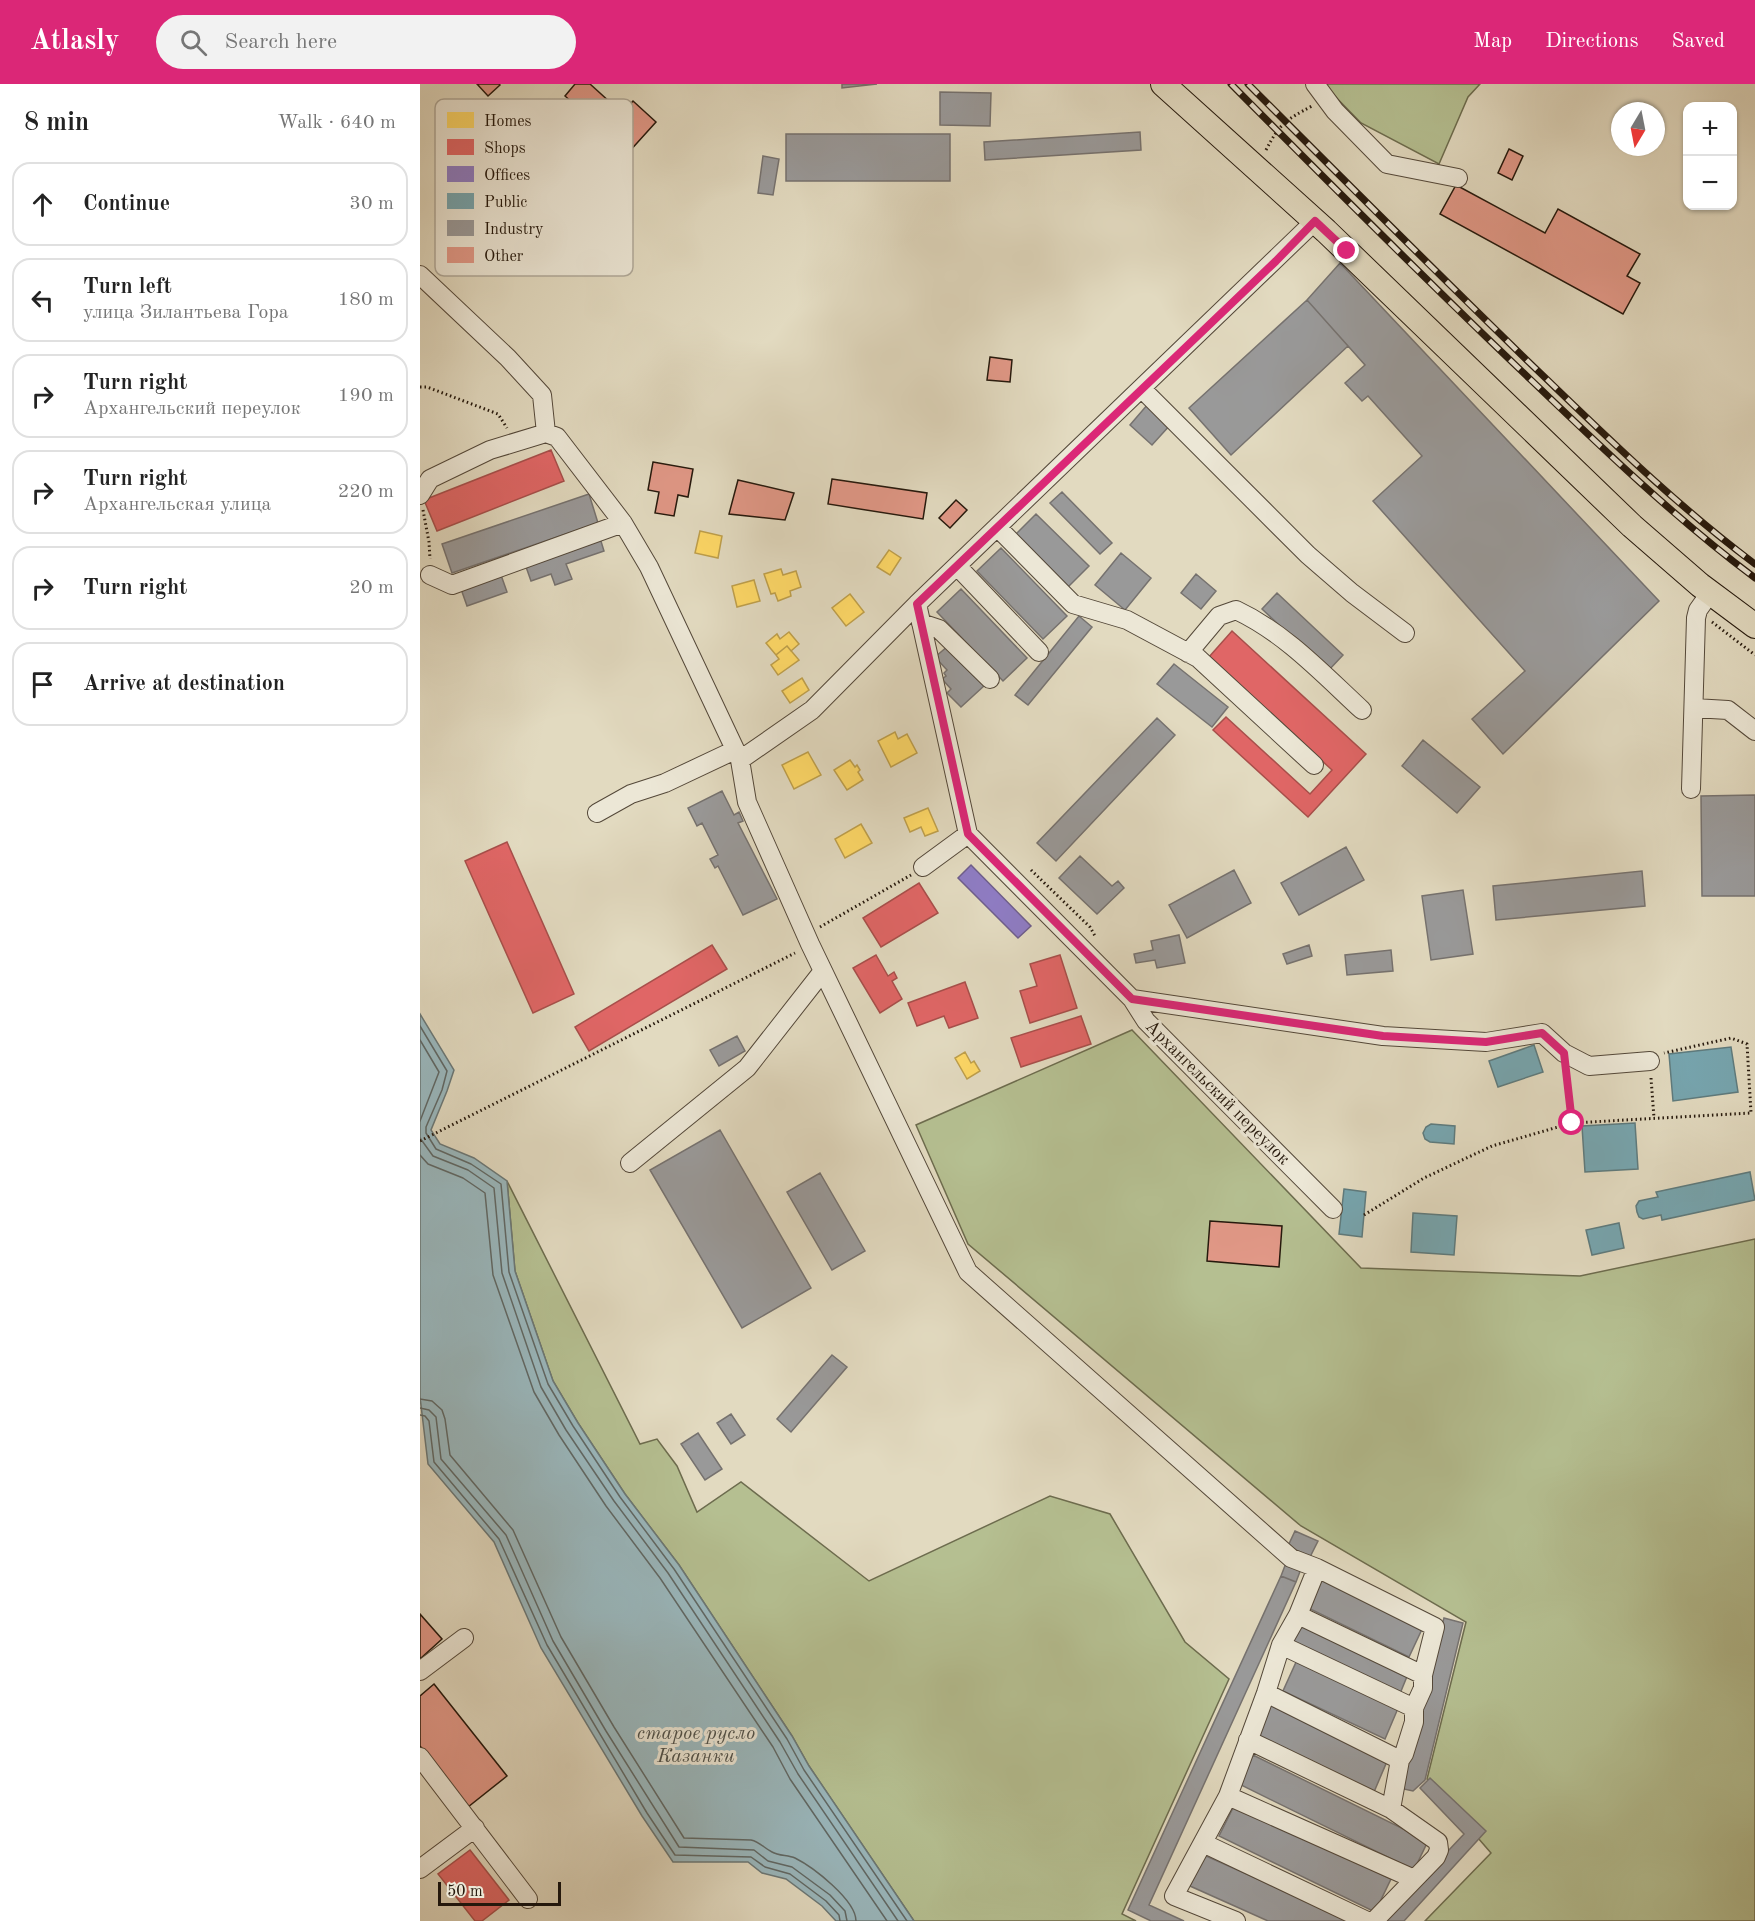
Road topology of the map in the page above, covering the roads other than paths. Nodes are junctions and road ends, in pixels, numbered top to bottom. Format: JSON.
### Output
{"nodes":[{"id":1,"x":1163,"y":84,"type":"edge"},
{"id":2,"x":1320,"y":91,"type":"edge"},
{"id":3,"x":1458,"y":178,"type":"dead end"},
{"id":4,"x":1315,"y":221,"type":"junction"},
{"id":5,"x":420,"y":274,"type":"edge"},
{"id":6,"x":1142,"y":389,"type":"junction"},
{"id":7,"x":546,"y":433,"type":"junction"},
{"id":8,"x":420,"y":495,"type":"edge"},
{"id":9,"x":623,"y":523,"type":"junction"},
{"id":10,"x":998,"y":527,"type":"junction"},
{"id":11,"x":957,"y":566,"type":"junction"},
{"id":12,"x":430,"y":575,"type":"road end"},
{"id":13,"x":1710,"y":593,"type":"junction"},
{"id":14,"x":917,"y":604,"type":"junction"},
{"id":15,"x":921,"y":623,"type":"junction"},
{"id":16,"x":1755,"y":626,"type":"edge"},
{"id":17,"x":1405,"y":633,"type":"dead end"},
{"id":18,"x":1039,"y":652,"type":"dead end"},
{"id":19,"x":1188,"y":653,"type":"junction"},
{"id":20,"x":990,"y":679,"type":"dead end"},
{"id":21,"x":1694,"y":708,"type":"junction"},
{"id":22,"x":1362,"y":710,"type":"dead end"},
{"id":23,"x":1755,"y":731,"type":"edge"},
{"id":24,"x":737,"y":755,"type":"junction"},
{"id":25,"x":1314,"y":765,"type":"dead end"},
{"id":26,"x":1691,"y":789,"type":"dead end"},
{"id":27,"x":597,"y":813,"type":"dead end"},
{"id":28,"x":968,"y":834,"type":"junction"},
{"id":29,"x":923,"y":867,"type":"road end"},
{"id":30,"x":823,"y":971,"type":"junction"},
{"id":31,"x":1132,"y":999,"type":"junction"},
{"id":32,"x":1650,"y":1061,"type":"road end"},
{"id":33,"x":630,"y":1163,"type":"dead end"},
{"id":34,"x":1333,"y":1209,"type":"dead end"},
{"id":35,"x":1317,"y":1568,"type":"junction"},
{"id":36,"x":1298,"y":1615,"type":"junction"},
{"id":37,"x":464,"y":1638,"type":"dead end"},
{"id":38,"x":1281,"y":1645,"type":"junction"},
{"id":39,"x":420,"y":1671,"type":"edge"},
{"id":40,"x":1423,"y":1675,"type":"junction"},
{"id":41,"x":1266,"y":1693,"type":"junction"},
{"id":42,"x":1414,"y":1708,"type":"junction"},
{"id":43,"x":1248,"y":1740,"type":"junction"},
{"id":44,"x":420,"y":1757,"type":"edge"},
{"id":45,"x":1400,"y":1760,"type":"junction"},
{"id":46,"x":1228,"y":1796,"type":"junction"},
{"id":47,"x":1391,"y":1809,"type":"junction"},
{"id":48,"x":475,"y":1828,"type":"junction"},
{"id":49,"x":1203,"y":1843,"type":"junction"},
{"id":50,"x":420,"y":1869,"type":"edge"},
{"id":51,"x":1414,"y":1879,"type":"junction"},
{"id":52,"x":528,"y":1899,"type":"dead end"},
{"id":53,"x":1236,"y":1921,"type":"edge"},
{"id":54,"x":1366,"y":1921,"type":"edge"},
{"id":55,"x":1374,"y":1921,"type":"edge"}],
"edges":[{"from":1,"to":4,"type":"main road"},
{"from":2,"to":3,"type":"street"},
{"from":4,"to":6,"type":"street"},
{"from":4,"to":13,"type":"main road"},
{"from":5,"to":7,"type":"street"},
{"from":6,"to":10,"type":"street"},
{"from":6,"to":17,"type":"street"},
{"from":7,"to":8,"type":"street"},
{"from":7,"to":9,"type":"street"},
{"from":9,"to":12,"type":"street"},
{"from":9,"to":24,"type":"street"},
{"from":10,"to":11,"type":"street"},
{"from":10,"to":19,"type":"street"},
{"from":11,"to":14,"type":"street"},
{"from":11,"to":18,"type":"street"},
{"from":13,"to":16,"type":"main road"},
{"from":13,"to":21,"type":"street"},
{"from":14,"to":15,"type":"street"},
{"from":14,"to":24,"type":"street"},
{"from":15,"to":20,"type":"street"},
{"from":15,"to":28,"type":"street"},
{"from":19,"to":22,"type":"street"},
{"from":19,"to":25,"type":"street"},
{"from":21,"to":23,"type":"street"},
{"from":21,"to":26,"type":"street"},
{"from":24,"to":27,"type":"street"},
{"from":24,"to":30,"type":"street"},
{"from":28,"to":29,"type":"street"},
{"from":28,"to":31,"type":"street","name":"Архангельский переулок"},
{"from":30,"to":33,"type":"street"},
{"from":30,"to":35,"type":"street"},
{"from":31,"to":32,"type":"street"},
{"from":31,"to":34,"type":"street","name":"Архангельский переулок"},
{"from":35,"to":36,"type":"street"},
{"from":35,"to":40,"type":"street"},
{"from":36,"to":38,"type":"street"},
{"from":36,"to":40,"type":"street"},
{"from":37,"to":39,"type":"street"},
{"from":38,"to":41,"type":"street"},
{"from":38,"to":42,"type":"street"},
{"from":40,"to":42,"type":"street"},
{"from":41,"to":43,"type":"street"},
{"from":41,"to":45,"type":"street"},
{"from":42,"to":45,"type":"street"},
{"from":43,"to":46,"type":"street"},
{"from":43,"to":47,"type":"street"},
{"from":44,"to":48,"type":"street"},
{"from":45,"to":47,"type":"street"},
{"from":46,"to":49,"type":"street"},
{"from":46,"to":51,"type":"street"},
{"from":47,"to":51,"type":"street"},
{"from":48,"to":50,"type":"street"},
{"from":48,"to":52,"type":"street"},
{"from":49,"to":53,"type":"street"},
{"from":49,"to":54,"type":"street"},
{"from":51,"to":55,"type":"street"}]}
